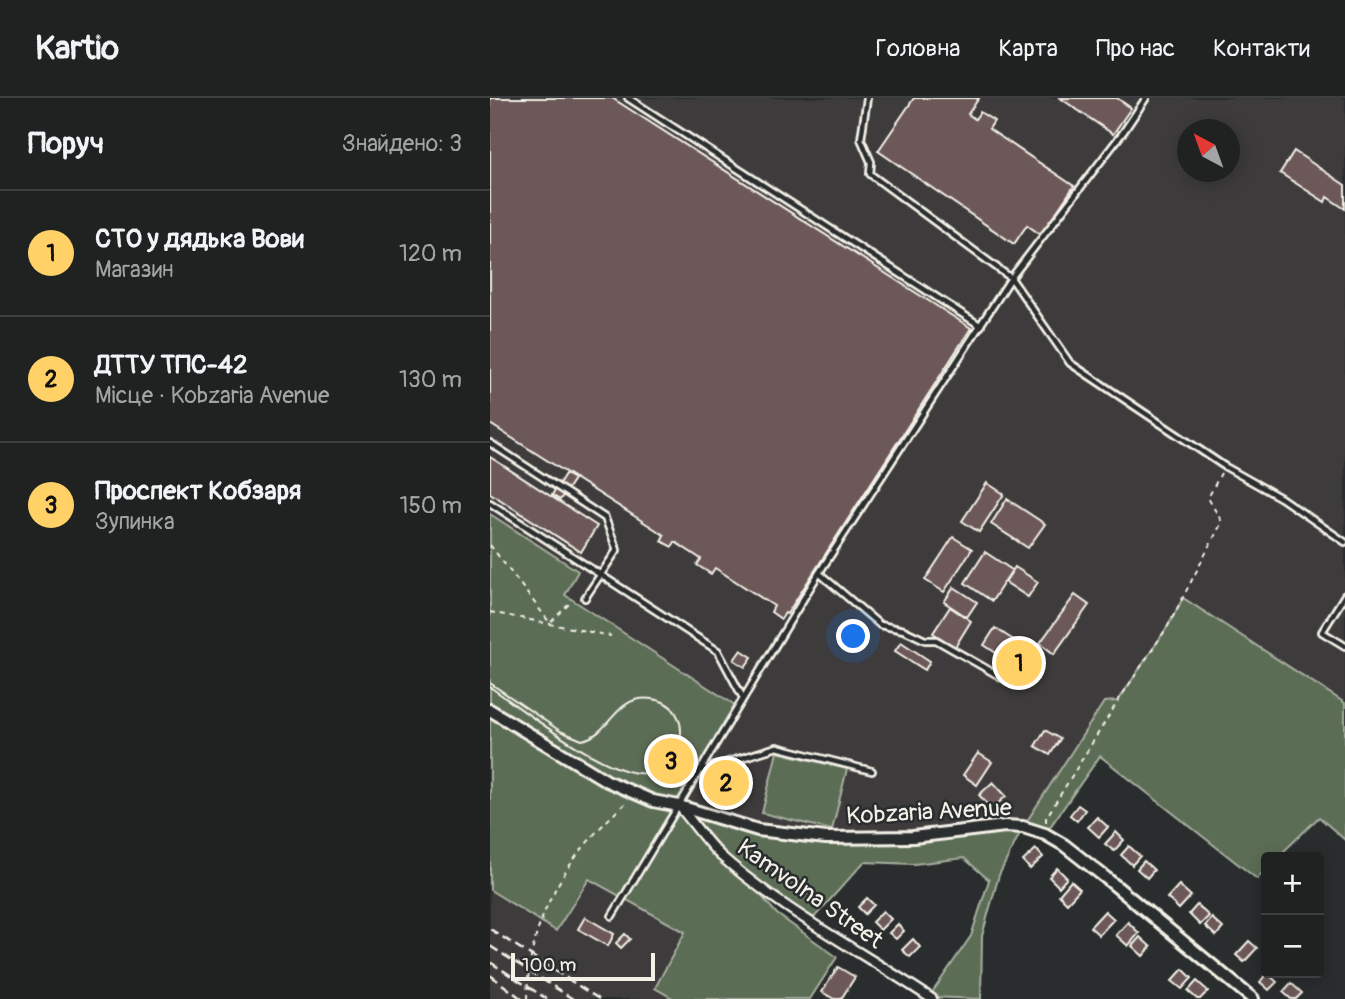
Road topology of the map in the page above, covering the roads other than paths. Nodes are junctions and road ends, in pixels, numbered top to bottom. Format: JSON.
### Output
{"nodes":[{"id":1,"x":628,"y":98,"type":"edge"},
{"id":2,"x":867,"y":98,"type":"edge"},
{"id":3,"x":1146,"y":98,"type":"edge"},
{"id":4,"x":1011,"y":278,"type":"junction"},
{"id":5,"x":982,"y":326,"type":"junction"},
{"id":6,"x":490,"y":443,"type":"edge"},
{"id":7,"x":490,"y":503,"type":"edge"},
{"id":8,"x":1345,"y":542,"type":"edge"},
{"id":9,"x":819,"y":573,"type":"junction"},
{"id":10,"x":601,"y":575,"type":"junction"},
{"id":11,"x":1345,"y":595,"type":"edge"},
{"id":12,"x":585,"y":598,"type":"dead end"},
{"id":13,"x":1345,"y":646,"type":"edge"},
{"id":14,"x":1015,"y":685,"type":"dead end"},
{"id":15,"x":743,"y":698,"type":"junction"},
{"id":16,"x":490,"y":710,"type":"edge"},
{"id":17,"x":698,"y":771,"type":"junction"},
{"id":18,"x":872,"y":771,"type":"dead end"},
{"id":19,"x":679,"y":806,"type":"junction"},
{"id":20,"x":612,"y":916,"type":"dead end"},
{"id":21,"x":932,"y":999,"type":"edge"},
{"id":22,"x":1253,"y":999,"type":"edge"}],
"edges":[{"from":1,"to":5,"type":"lane"},
{"from":2,"to":4,"type":"lane"},
{"from":3,"to":4,"type":"lane"},
{"from":4,"to":5,"type":"lane"},
{"from":4,"to":8,"type":"lane"},
{"from":5,"to":9,"type":"lane"},
{"from":6,"to":10,"type":"lane"},
{"from":7,"to":10,"type":"lane"},
{"from":9,"to":14,"type":"lane"},
{"from":9,"to":15,"type":"lane"},
{"from":10,"to":12,"type":"lane"},
{"from":10,"to":15,"type":"lane"},
{"from":11,"to":13,"type":"lane"},
{"from":15,"to":17,"type":"lane"},
{"from":16,"to":19,"type":"main road","name":"Kobzaria Avenue"},
{"from":17,"to":18,"type":"lane"},
{"from":17,"to":19,"type":"lane"},
{"from":19,"to":20,"type":"lane"},
{"from":19,"to":21,"type":"street","name":"Kamvolna Street"},
{"from":19,"to":22,"type":"main road","name":"Kobzaria Avenue"}]}
